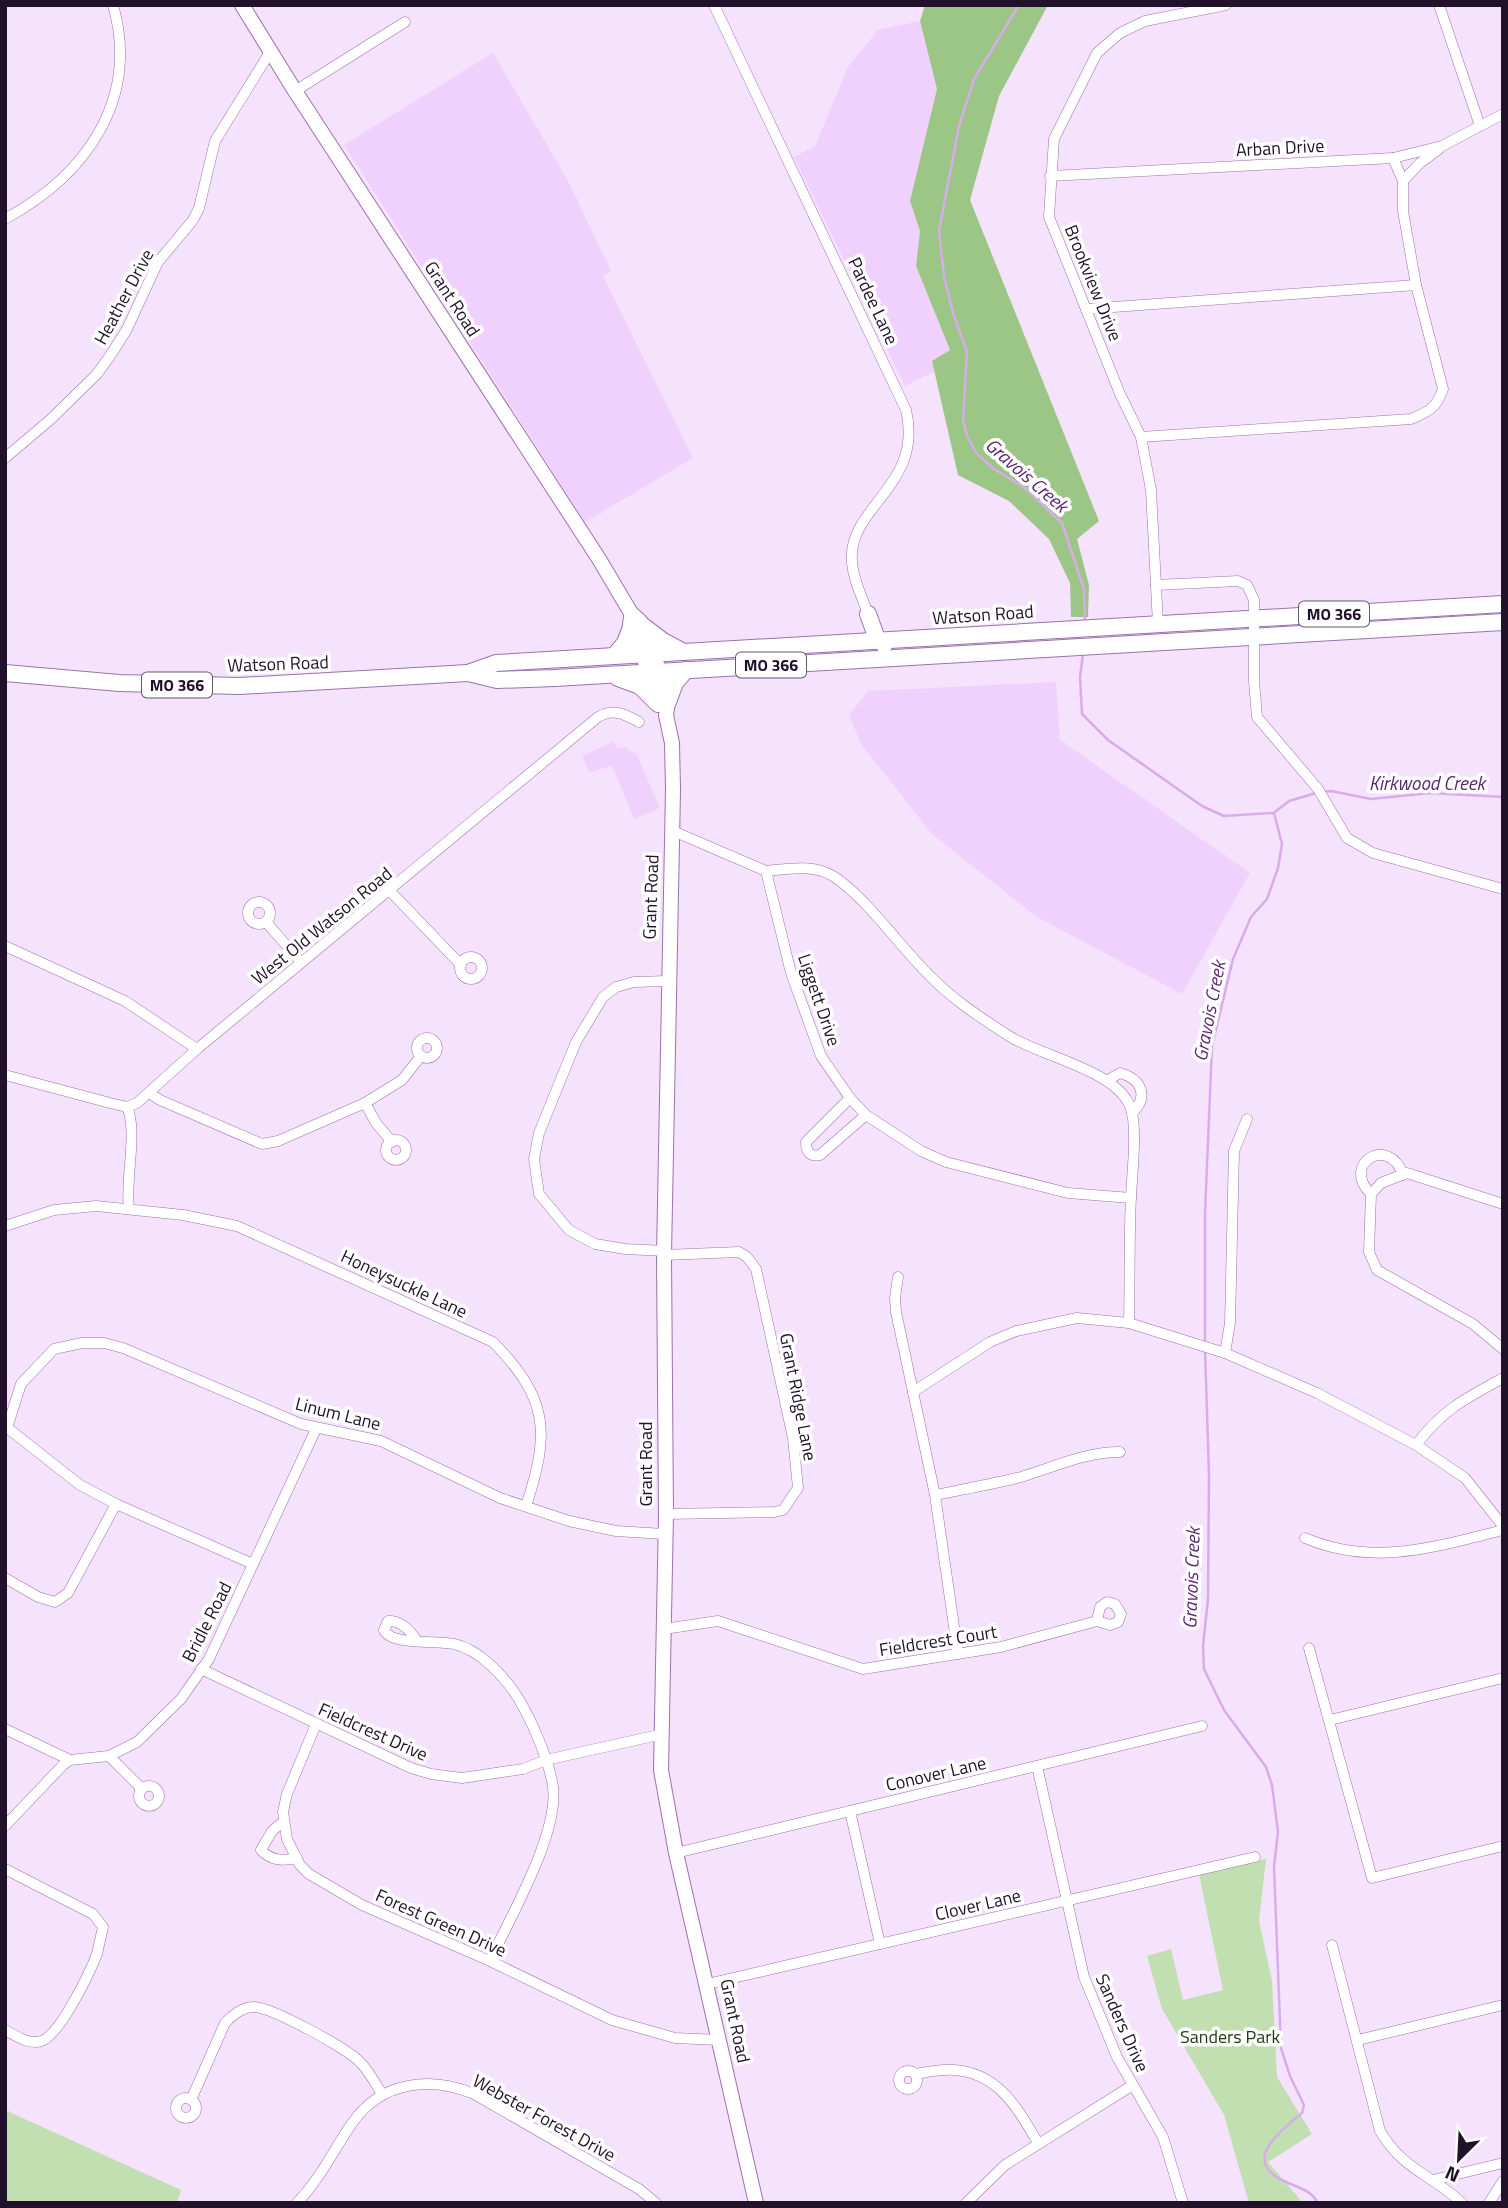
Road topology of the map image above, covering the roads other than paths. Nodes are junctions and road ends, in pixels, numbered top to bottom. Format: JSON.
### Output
{"nodes":[{"id":1,"x":113,"y":5,"type":"edge"},
{"id":2,"x":242,"y":5,"type":"edge"},
{"id":3,"x":714,"y":5,"type":"edge"},
{"id":4,"x":1226,"y":5,"type":"edge"},
{"id":5,"x":1439,"y":5,"type":"edge"},
{"id":6,"x":405,"y":22,"type":"dead end"},
{"id":7,"x":270,"y":51,"type":"junction"},
{"id":8,"x":295,"y":91,"type":"junction"},
{"id":9,"x":1503,"y":114,"type":"edge"},
{"id":10,"x":1480,"y":126,"type":"junction"},
{"id":11,"x":1443,"y":146,"type":"junction"},
{"id":12,"x":1393,"y":158,"type":"junction"},
{"id":13,"x":1050,"y":176,"type":"junction"},
{"id":14,"x":1403,"y":181,"type":"junction"},
{"id":15,"x":5,"y":219,"type":"edge"},
{"id":16,"x":1416,"y":285,"type":"junction"},
{"id":17,"x":1086,"y":309,"type":"junction"},
{"id":18,"x":1141,"y":437,"type":"junction"},
{"id":19,"x":5,"y":458,"type":"edge"},
{"id":20,"x":1156,"y":585,"type":"junction"},
{"id":21,"x":1503,"y":604,"type":"edge"},
{"id":22,"x":868,"y":614,"type":"junction"},
{"id":23,"x":1254,"y":618,"type":"junction"},
{"id":24,"x":635,"y":622,"type":"junction"},
{"id":25,"x":1503,"y":622,"type":"edge"},
{"id":26,"x":1158,"y":624,"type":"junction"},
{"id":27,"x":1254,"y":636,"type":"junction"},
{"id":28,"x":858,"y":642,"type":"junction"},
{"id":29,"x":891,"y":648,"type":"junction"},
{"id":30,"x":684,"y":652,"type":"junction"},
{"id":31,"x":649,"y":654,"type":"junction"},
{"id":32,"x":614,"y":656,"type":"junction"},
{"id":33,"x":686,"y":670,"type":"junction"},
{"id":34,"x":654,"y":672,"type":"junction"},
{"id":35,"x":5,"y":673,"type":"edge"},
{"id":36,"x":468,"y":673,"type":"junction"},
{"id":37,"x":609,"y":675,"type":"junction"},
{"id":38,"x":664,"y":707,"type":"junction"},
{"id":39,"x":639,"y":722,"type":"dead end"},
{"id":40,"x":673,"y":831,"type":"junction"},
{"id":41,"x":766,"y":872,"type":"junction"},
{"id":42,"x":1503,"y":889,"type":"edge"},
{"id":43,"x":390,"y":891,"type":"junction"},
{"id":44,"x":266,"y":922,"type":"dead end"},
{"id":45,"x":5,"y":946,"type":"edge"},
{"id":46,"x":301,"y":962,"type":"junction"},
{"id":47,"x":461,"y":965,"type":"dead end"},
{"id":48,"x":668,"y":981,"type":"junction"},
{"id":49,"x":197,"y":1049,"type":"junction"},
{"id":50,"x":421,"y":1056,"type":"dead end"},
{"id":51,"x":5,"y":1075,"type":"edge"},
{"id":52,"x":1108,"y":1080,"type":"junction"},
{"id":53,"x":149,"y":1093,"type":"junction"},
{"id":54,"x":850,"y":1098,"type":"junction"},
{"id":55,"x":365,"y":1102,"type":"junction"},
{"id":56,"x":127,"y":1107,"type":"junction"},
{"id":57,"x":1132,"y":1113,"type":"junction"},
{"id":58,"x":866,"y":1115,"type":"junction"},
{"id":59,"x":1247,"y":1119,"type":"dead end"},
{"id":60,"x":392,"y":1142,"type":"dead end"},
{"id":61,"x":1403,"y":1175,"type":"junction"},
{"id":62,"x":1371,"y":1194,"type":"junction"},
{"id":63,"x":1131,"y":1198,"type":"junction"},
{"id":64,"x":1503,"y":1204,"type":"edge"},
{"id":65,"x":129,"y":1209,"type":"junction"},
{"id":66,"x":5,"y":1226,"type":"edge"},
{"id":67,"x":665,"y":1253,"type":"junction"},
{"id":68,"x":898,"y":1277,"type":"dead end"},
{"id":69,"x":1129,"y":1323,"type":"junction"},
{"id":70,"x":1503,"y":1349,"type":"edge"},
{"id":71,"x":1225,"y":1353,"type":"junction"},
{"id":72,"x":1503,"y":1378,"type":"edge"},
{"id":73,"x":914,"y":1392,"type":"junction"},
{"id":74,"x":6,"y":1427,"type":"edge"},
{"id":75,"x":316,"y":1429,"type":"junction"},
{"id":76,"x":1416,"y":1445,"type":"junction"},
{"id":77,"x":1120,"y":1452,"type":"dead end"},
{"id":78,"x":935,"y":1495,"type":"junction"},
{"id":79,"x":116,"y":1504,"type":"junction"},
{"id":80,"x":526,"y":1506,"type":"junction"},
{"id":81,"x":666,"y":1514,"type":"junction"},
{"id":82,"x":1503,"y":1528,"type":"edge"},
{"id":83,"x":664,"y":1534,"type":"junction"},
{"id":84,"x":1305,"y":1538,"type":"dead end"},
{"id":85,"x":253,"y":1564,"type":"junction"},
{"id":86,"x":5,"y":1578,"type":"edge"},
{"id":87,"x":1097,"y":1621,"type":"dead end"},
{"id":88,"x":664,"y":1629,"type":"junction"},
{"id":89,"x":416,"y":1641,"type":"dead end"},
{"id":90,"x":1309,"y":1648,"type":"dead end"},
{"id":91,"x":958,"y":1654,"type":"junction"},
{"id":92,"x":201,"y":1669,"type":"junction"},
{"id":93,"x":1503,"y":1678,"type":"edge"},
{"id":94,"x":1330,"y":1720,"type":"junction"},
{"id":95,"x":316,"y":1724,"type":"junction"},
{"id":96,"x":1202,"y":1726,"type":"dead end"},
{"id":97,"x":5,"y":1728,"type":"edge"},
{"id":98,"x":663,"y":1734,"type":"junction"},
{"id":99,"x":109,"y":1756,"type":"junction"},
{"id":100,"x":70,"y":1760,"type":"junction"},
{"id":101,"x":546,"y":1760,"type":"junction"},
{"id":102,"x":1037,"y":1766,"type":"junction"},
{"id":103,"x":142,"y":1789,"type":"dead end"},
{"id":104,"x":850,"y":1811,"type":"junction"},
{"id":105,"x":284,"y":1821,"type":"junction"},
{"id":106,"x":5,"y":1826,"type":"edge"},
{"id":107,"x":1503,"y":1846,"type":"edge"},
{"id":108,"x":676,"y":1853,"type":"junction"},
{"id":109,"x":1255,"y":1857,"type":"dead end"},
{"id":110,"x":297,"y":1858,"type":"junction"},
{"id":111,"x":5,"y":1869,"type":"edge"},
{"id":112,"x":1067,"y":1901,"type":"junction"},
{"id":113,"x":880,"y":1944,"type":"junction"},
{"id":114,"x":1332,"y":1945,"type":"dead end"},
{"id":115,"x":490,"y":1961,"type":"junction"},
{"id":116,"x":707,"y":1984,"type":"junction"},
{"id":117,"x":1503,"y":2005,"type":"edge"},
{"id":118,"x":5,"y":2030,"type":"edge"},
{"id":119,"x":719,"y":2040,"type":"junction"},
{"id":120,"x":1358,"y":2040,"type":"junction"},
{"id":121,"x":915,"y":2074,"type":"dead end"},
{"id":122,"x":1133,"y":2085,"type":"junction"},
{"id":123,"x":382,"y":2094,"type":"junction"},
{"id":124,"x":191,"y":2100,"type":"dead end"},
{"id":125,"x":1038,"y":2143,"type":"junction"},
{"id":126,"x":1503,"y":2164,"type":"edge"},
{"id":127,"x":1433,"y":2180,"type":"junction"},
{"id":128,"x":1503,"y":2181,"type":"edge"},
{"id":129,"x":298,"y":2203,"type":"edge"},
{"id":130,"x":656,"y":2203,"type":"edge"},
{"id":131,"x":756,"y":2203,"type":"edge"},
{"id":132,"x":966,"y":2203,"type":"edge"},
{"id":133,"x":1183,"y":2203,"type":"edge"},
{"id":134,"x":1462,"y":2203,"type":"edge"},
{"id":135,"x":1489,"y":2203,"type":"edge"}],
"edges":[{"from":1,"to":15,"type":"street"},
{"from":2,"to":7,"type":"street","name":"Grant Road"},
{"from":3,"to":22,"type":"street","name":"Pardee Lane"},
{"from":4,"to":13,"type":"street","name":"Brookview Drive"},
{"from":5,"to":10,"type":"street"},
{"from":6,"to":8,"type":"street"},
{"from":7,"to":8,"type":"street","name":"Grant Road"},
{"from":7,"to":19,"type":"street","name":"Heather Drive"},
{"from":8,"to":24,"type":"street","name":"Grant Road"},
{"from":9,"to":10,"type":"street","name":"Arban Drive"},
{"from":10,"to":11,"type":"street","name":"Arban Drive"},
{"from":11,"to":12,"type":"street","name":"Arban Drive"},
{"from":11,"to":14,"type":"street"},
{"from":12,"to":13,"type":"street","name":"Arban Drive"},
{"from":12,"to":14,"type":"street"},
{"from":13,"to":17,"type":"street","name":"Brookview Drive"},
{"from":14,"to":16,"type":"street"},
{"from":16,"to":17,"type":"street"},
{"from":16,"to":18,"type":"street"},
{"from":17,"to":18,"type":"street","name":"Brookview Drive"},
{"from":18,"to":20,"type":"street","name":"Brookview Drive"},
{"from":20,"to":23,"type":"street"},
{"from":20,"to":26,"type":"street","name":"Brookview Drive"},
{"from":21,"to":23,"type":"main road","name":"Watson Road","number":"MO 366"},
{"from":22,"to":28,"type":"main road"},
{"from":22,"to":29,"type":"main road"},
{"from":23,"to":26,"type":"main road","name":"Watson Road","number":"MO 366"},
{"from":23,"to":27,"type":"street"},
{"from":24,"to":30,"type":"main road"},
{"from":24,"to":31,"type":"street","name":"Grant Road"},
{"from":24,"to":32,"type":"main road"},
{"from":25,"to":27,"type":"main road","name":"Watson Road","number":"MO 366"},
{"from":26,"to":29,"type":"main road","name":"Watson Road","number":"MO 366"},
{"from":27,"to":29,"type":"main road","name":"Watson Road","number":"MO 366"},
{"from":27,"to":42,"type":"street"},
{"from":28,"to":29,"type":"main road","name":"Watson Road","number":"MO 366"},
{"from":28,"to":30,"type":"main road","name":"Watson Road","number":"MO 366"},
{"from":29,"to":33,"type":"main road","name":"Watson Road","number":"MO 366"},
{"from":30,"to":31,"type":"main road","name":"Watson Road","number":"MO 366"},
{"from":31,"to":32,"type":"main road","name":"Watson Road","number":"MO 366"},
{"from":31,"to":34,"type":"street","name":"Grant Road"},
{"from":32,"to":36,"type":"main road","name":"Watson Road","number":"MO 366"},
{"from":33,"to":34,"type":"main road","name":"Watson Road","number":"MO 366"},
{"from":33,"to":38,"type":"main road"},
{"from":34,"to":37,"type":"main road","name":"Watson Road","number":"MO 366"},
{"from":34,"to":38,"type":"street","name":"Grant Road"},
{"from":35,"to":36,"type":"main road","name":"Watson Road","number":"MO 366"},
{"from":36,"to":37,"type":"main road","name":"Watson Road","number":"MO 366"},
{"from":37,"to":38,"type":"main road"},
{"from":38,"to":40,"type":"street","name":"Grant Road"},
{"from":39,"to":43,"type":"street","name":"West Old Watson Road"},
{"from":40,"to":41,"type":"street"},
{"from":40,"to":48,"type":"street","name":"Grant Road"},
{"from":41,"to":52,"type":"street"},
{"from":41,"to":54,"type":"street","name":"Liggett Drive"},
{"from":43,"to":46,"type":"street","name":"West Old Watson Road"},
{"from":43,"to":47,"type":"street"},
{"from":44,"to":46,"type":"street"},
{"from":45,"to":49,"type":"street"},
{"from":46,"to":49,"type":"street","name":"West Old Watson Road"},
{"from":48,"to":67,"type":"street","name":"Grant Road"},
{"from":48,"to":67,"type":"street"},
{"from":49,"to":53,"type":"street","name":"West Old Watson Road"},
{"from":50,"to":55,"type":"street"},
{"from":51,"to":56,"type":"street"},
{"from":52,"to":57,"type":"street"},
{"from":52,"to":57,"type":"street"},
{"from":53,"to":55,"type":"street"},
{"from":53,"to":56,"type":"street","name":"West Old Watson Road"},
{"from":54,"to":58,"type":"street","name":"Liggett Drive"},
{"from":54,"to":58,"type":"street"},
{"from":55,"to":60,"type":"street"},
{"from":56,"to":65,"type":"street"},
{"from":57,"to":63,"type":"street"},
{"from":58,"to":63,"type":"street","name":"Liggett Drive"},
{"from":59,"to":71,"type":"street"},
{"from":61,"to":62,"type":"street"},
{"from":61,"to":62,"type":"street"},
{"from":61,"to":64,"type":"street"},
{"from":62,"to":70,"type":"street"},
{"from":63,"to":69,"type":"street"},
{"from":65,"to":66,"type":"street","name":"Honeysuckle Lane"},
{"from":65,"to":80,"type":"street","name":"Honeysuckle Lane"},
{"from":67,"to":81,"type":"street","name":"Grant Road"},
{"from":67,"to":81,"type":"street","name":"Grant Ridge Lane"},
{"from":68,"to":73,"type":"street"},
{"from":69,"to":71,"type":"street"},
{"from":69,"to":73,"type":"street"},
{"from":71,"to":76,"type":"street"},
{"from":72,"to":76,"type":"street"},
{"from":73,"to":78,"type":"street"},
{"from":74,"to":75,"type":"street","name":"Linum Lane"},
{"from":74,"to":79,"type":"street"},
{"from":75,"to":80,"type":"street","name":"Linum Lane"},
{"from":75,"to":85,"type":"street","name":"Bridle Road"},
{"from":76,"to":82,"type":"street"},
{"from":77,"to":78,"type":"street"},
{"from":78,"to":91,"type":"street"},
{"from":79,"to":85,"type":"street"},
{"from":79,"to":86,"type":"street"},
{"from":80,"to":83,"type":"street","name":"Linum Lane"},
{"from":81,"to":83,"type":"street","name":"Grant Road"},
{"from":82,"to":84,"type":"street"},
{"from":83,"to":88,"type":"street","name":"Grant Road"},
{"from":85,"to":92,"type":"street","name":"Bridle Road"},
{"from":87,"to":91,"type":"street","name":"Fieldcrest Court"},
{"from":88,"to":91,"type":"street","name":"Fieldcrest Court"},
{"from":88,"to":98,"type":"street","name":"Grant Road"},
{"from":89,"to":101,"type":"street"},
{"from":90,"to":94,"type":"street"},
{"from":92,"to":95,"type":"street","name":"Fieldcrest Drive"},
{"from":92,"to":99,"type":"street","name":"Bridle Road"},
{"from":93,"to":94,"type":"street"},
{"from":94,"to":107,"type":"street"},
{"from":95,"to":101,"type":"street","name":"Fieldcrest Drive"},
{"from":95,"to":105,"type":"street","name":"Forest Green Drive"},
{"from":96,"to":102,"type":"street","name":"Conover Lane"},
{"from":97,"to":100,"type":"street"},
{"from":98,"to":101,"type":"street","name":"Fieldcrest Drive"},
{"from":98,"to":108,"type":"street","name":"Grant Road"},
{"from":99,"to":100,"type":"street","name":"Bridle Road"},
{"from":99,"to":103,"type":"street"},
{"from":100,"to":106,"type":"street"},
{"from":101,"to":115,"type":"street"},
{"from":102,"to":104,"type":"street","name":"Conover Lane"},
{"from":102,"to":112,"type":"street","name":"Sanders Drive"},
{"from":104,"to":108,"type":"street","name":"Conover Lane"},
{"from":104,"to":113,"type":"street"},
{"from":105,"to":110,"type":"street","name":"Forest Green Drive"},
{"from":105,"to":110,"type":"street"},
{"from":108,"to":116,"type":"street","name":"Grant Road"},
{"from":109,"to":112,"type":"street","name":"Clover Lane"},
{"from":110,"to":115,"type":"street","name":"Forest Green Drive"},
{"from":111,"to":118,"type":"street"},
{"from":112,"to":113,"type":"street","name":"Clover Lane"},
{"from":112,"to":122,"type":"street","name":"Sanders Drive"},
{"from":113,"to":116,"type":"street","name":"Clover Lane"},
{"from":114,"to":120,"type":"street"},
{"from":115,"to":119,"type":"street","name":"Forest Green Drive"},
{"from":116,"to":119,"type":"street","name":"Grant Road"},
{"from":117,"to":120,"type":"street"},
{"from":119,"to":131,"type":"street","name":"Grant Road"},
{"from":120,"to":127,"type":"street"},
{"from":121,"to":125,"type":"street"},
{"from":122,"to":125,"type":"street"},
{"from":122,"to":133,"type":"street","name":"Sanders Drive"},
{"from":123,"to":124,"type":"street"},
{"from":123,"to":129,"type":"street","name":"Webster Forest Drive"},
{"from":123,"to":130,"type":"street","name":"Webster Forest Drive"},
{"from":125,"to":132,"type":"street"},
{"from":126,"to":127,"type":"street"},
{"from":127,"to":134,"type":"street"},
{"from":128,"to":135,"type":"street"}]}
